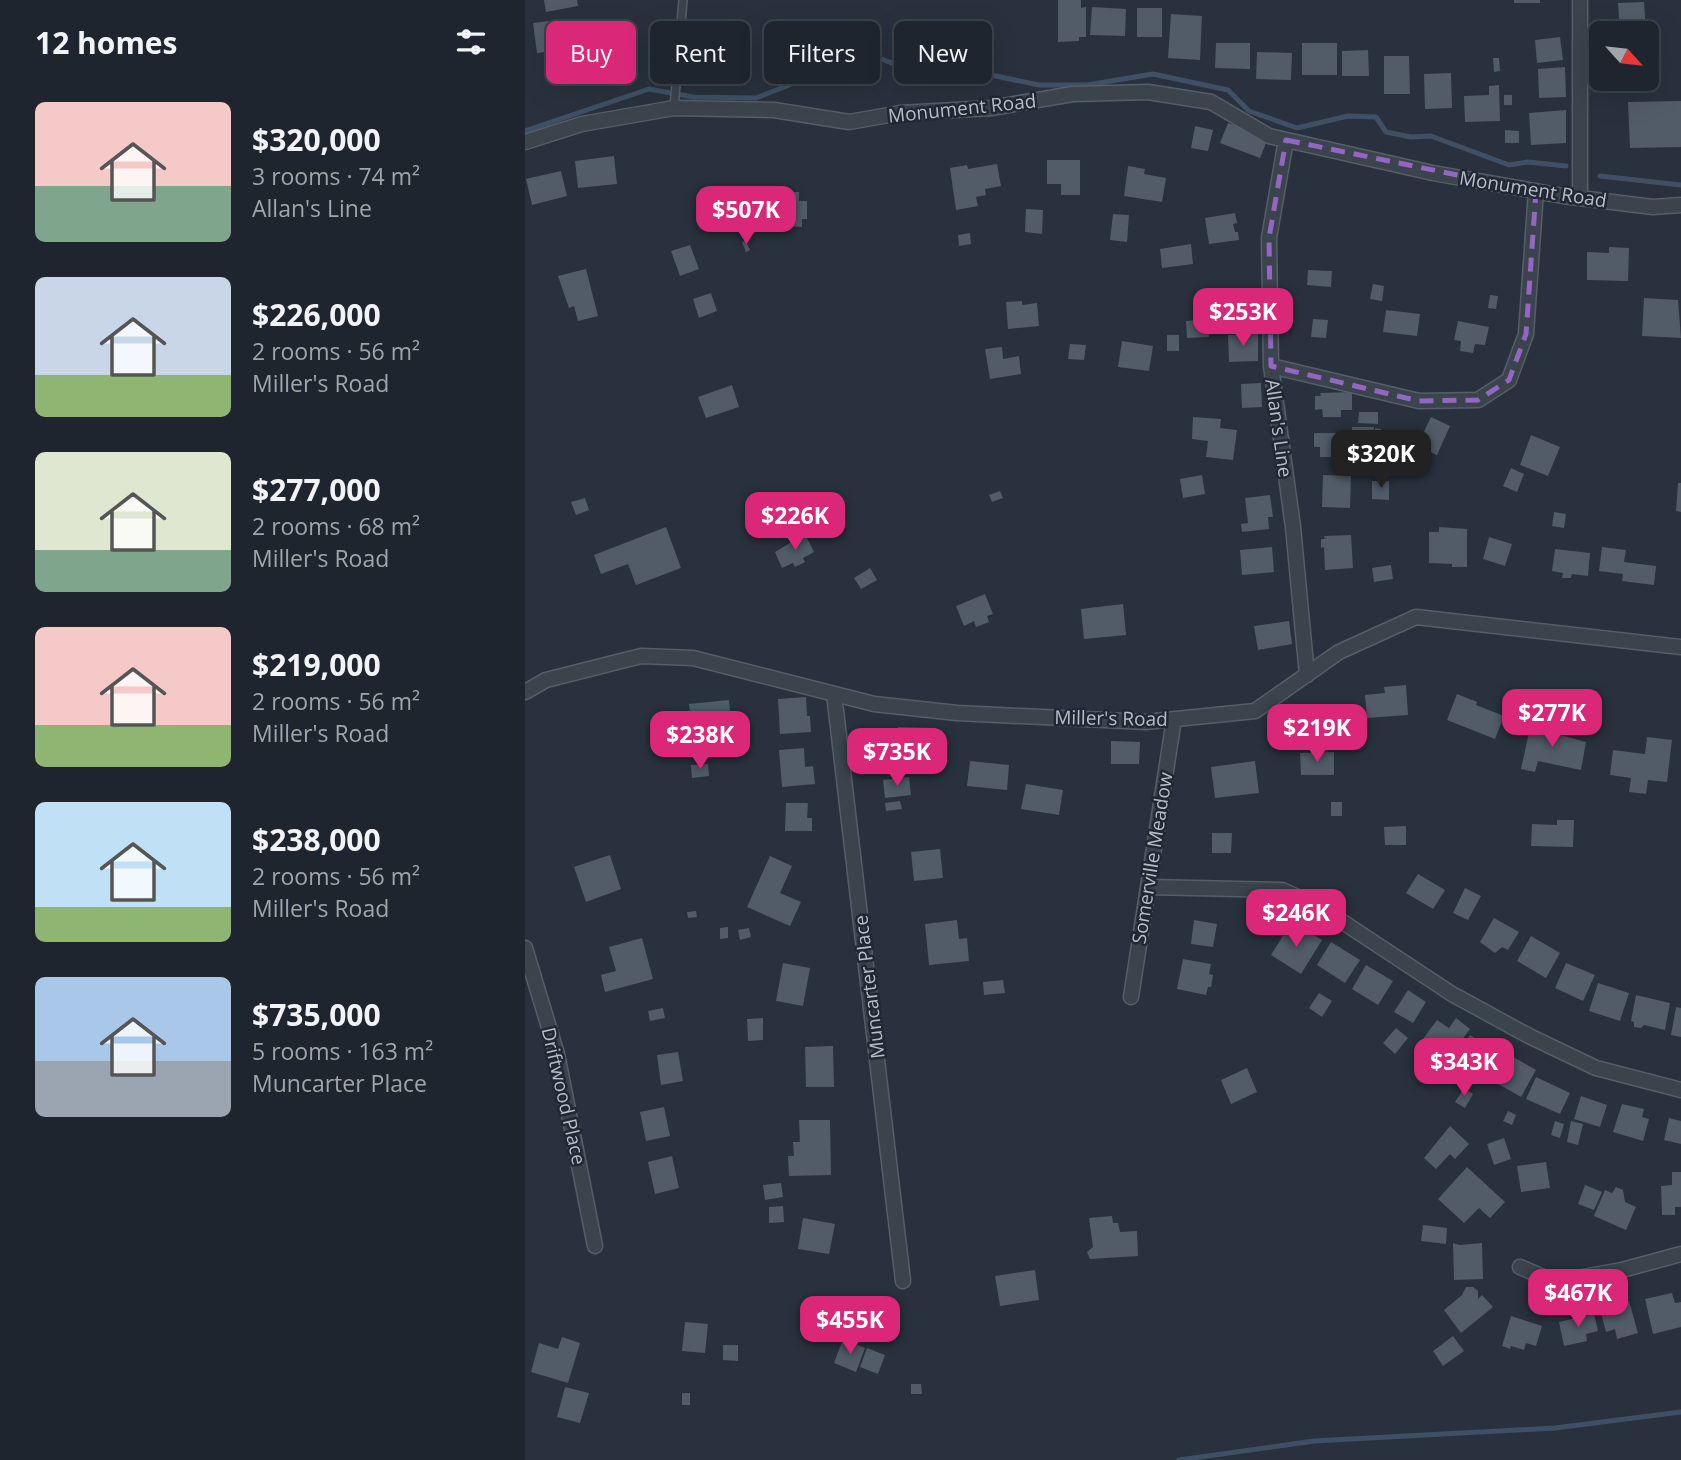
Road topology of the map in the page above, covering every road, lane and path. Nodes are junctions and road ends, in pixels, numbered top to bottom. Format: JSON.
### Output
{"nodes":[{"id":1,"x":683,"y":0,"type":"edge"},
{"id":2,"x":1580,"y":0,"type":"edge"},
{"id":3,"x":674,"y":107,"type":"junction"},
{"id":4,"x":1286,"y":140,"type":"junction"},
{"id":5,"x":525,"y":142,"type":"edge"},
{"id":6,"x":1536,"y":191,"type":"junction"},
{"id":7,"x":1580,"y":198,"type":"junction"},
{"id":8,"x":1681,"y":205,"type":"edge"},
{"id":9,"x":1271,"y":366,"type":"junction"},
{"id":10,"x":1681,"y":648,"type":"edge"},
{"id":11,"x":1307,"y":675,"type":"junction"},
{"id":12,"x":525,"y":692,"type":"edge"},
{"id":13,"x":834,"y":694,"type":"junction"},
{"id":14,"x":1174,"y":719,"type":"junction"},
{"id":15,"x":1148,"y":887,"type":"junction"},
{"id":16,"x":525,"y":948,"type":"edge"},
{"id":17,"x":1131,"y":997,"type":"dead end"},
{"id":18,"x":1681,"y":1090,"type":"edge"},
{"id":19,"x":595,"y":1246,"type":"dead end"},
{"id":20,"x":1681,"y":1254,"type":"edge"},
{"id":21,"x":1520,"y":1267,"type":"dead end"},
{"id":22,"x":903,"y":1281,"type":"dead end"}],
"edges":[{"from":1,"to":3,"type":"lane"},
{"from":2,"to":7,"type":"street"},
{"from":3,"to":4,"type":"street","name":"Monument Road"},
{"from":3,"to":5,"type":"street","name":"Monument Road"},
{"from":4,"to":6,"type":"street","name":"Monument Road"},
{"from":4,"to":9,"type":"street","name":"Allan's Line"},
{"from":6,"to":7,"type":"street","name":"Monument Road"},
{"from":6,"to":9,"type":"street"},
{"from":7,"to":8,"type":"street","name":"Monument Road"},
{"from":9,"to":11,"type":"street","name":"Allan's Line"},
{"from":10,"to":11,"type":"street","name":"Miller's Road"},
{"from":11,"to":14,"type":"street","name":"Miller's Road"},
{"from":12,"to":13,"type":"street","name":"Miller's Road"},
{"from":13,"to":14,"type":"street","name":"Miller's Road"},
{"from":13,"to":22,"type":"street","name":"Muncarter Place"},
{"from":14,"to":15,"type":"street","name":"Somerville Meadow"},
{"from":15,"to":17,"type":"street","name":"Somerville Meadow"},
{"from":15,"to":18,"type":"street"},
{"from":16,"to":19,"type":"street","name":"Driftwood Place"},
{"from":20,"to":21,"type":"street"}]}
